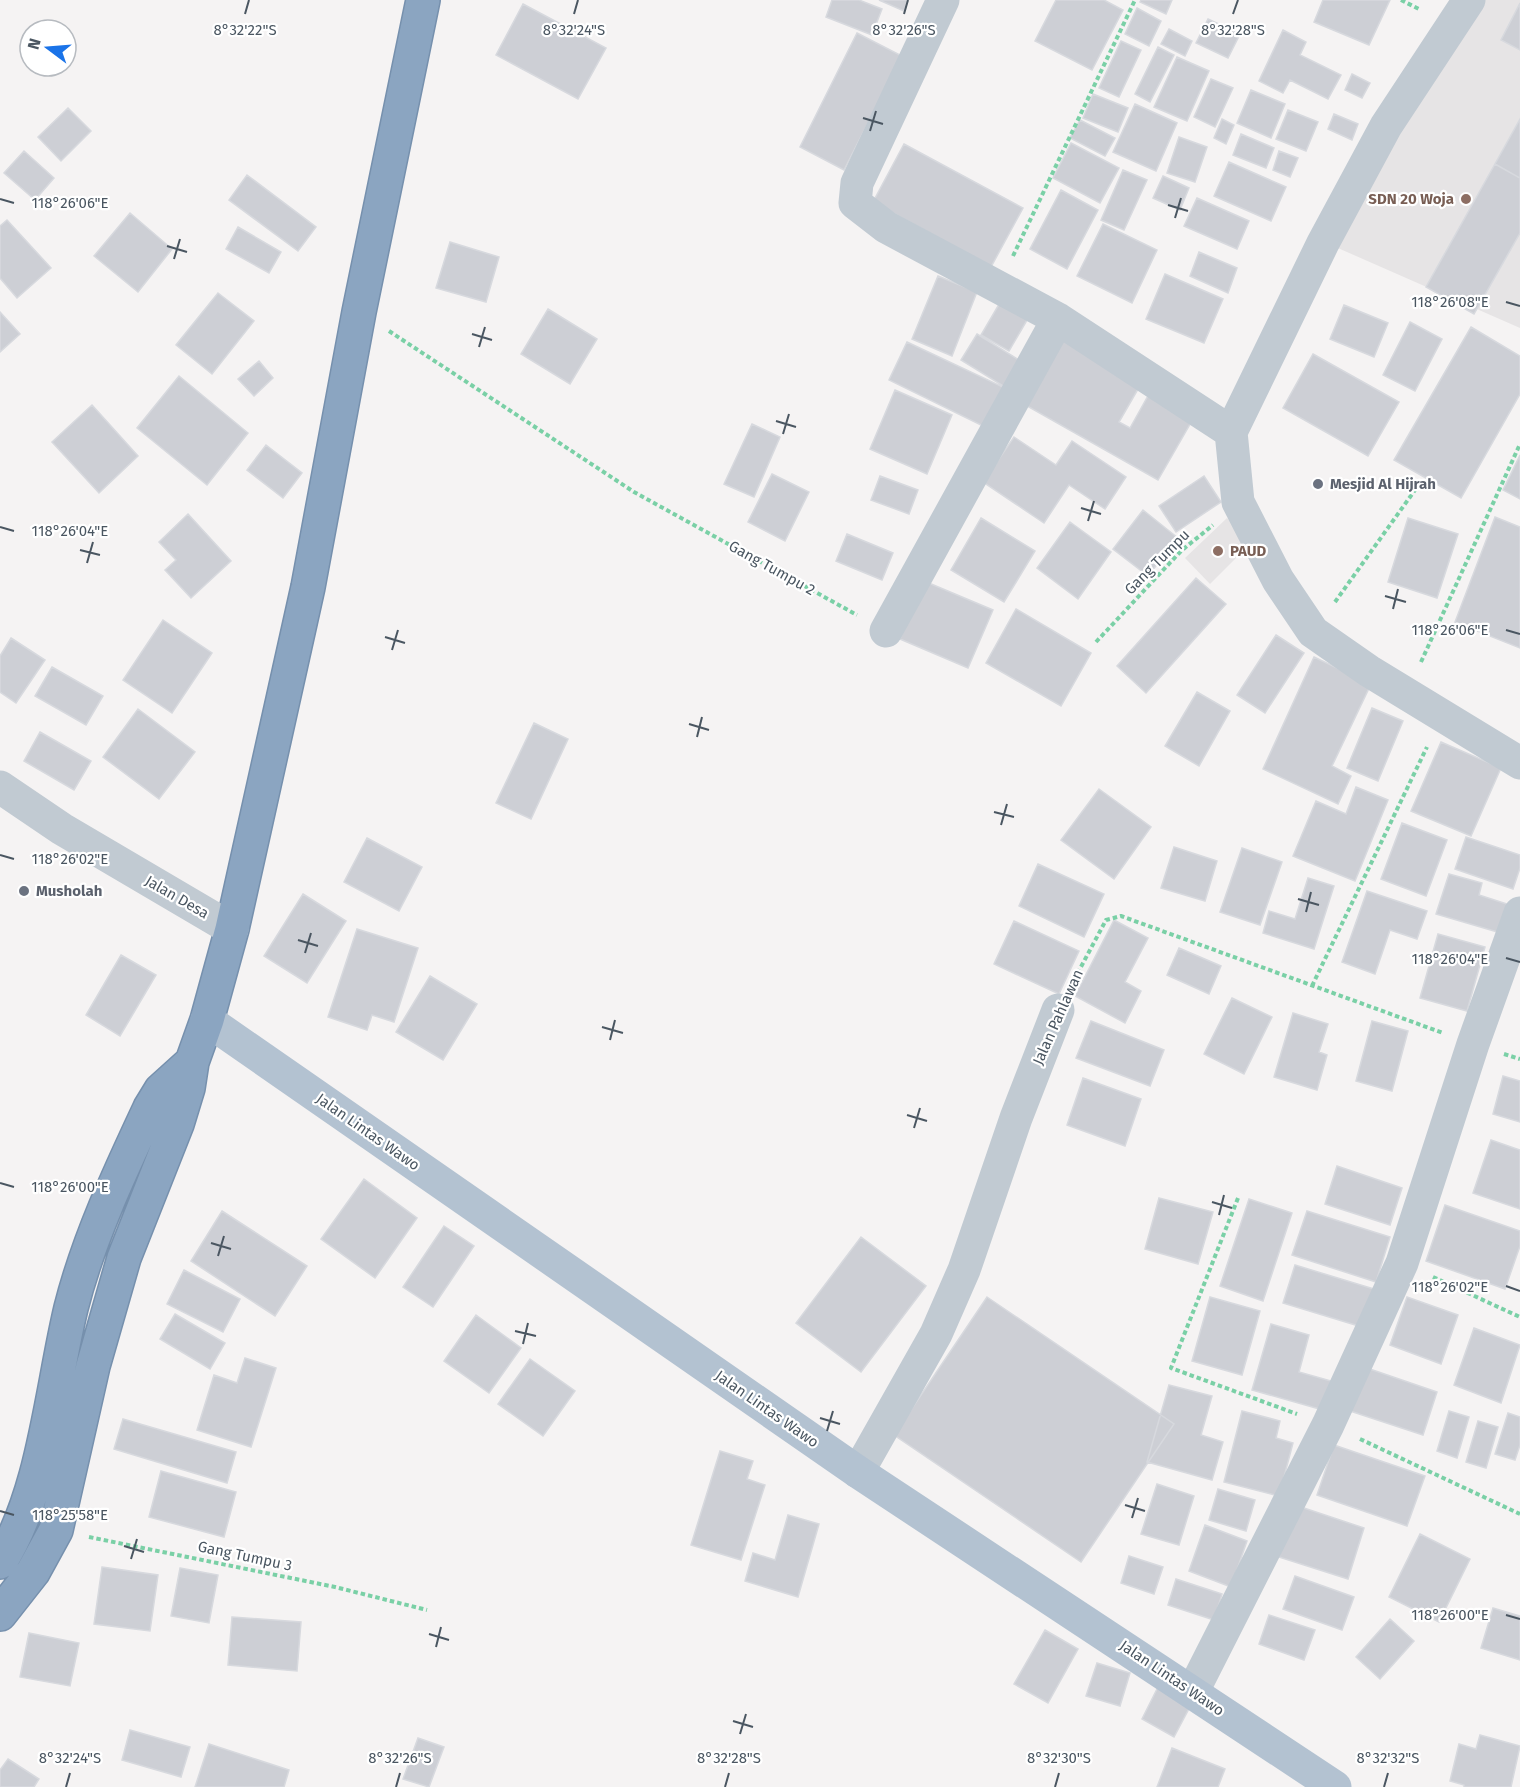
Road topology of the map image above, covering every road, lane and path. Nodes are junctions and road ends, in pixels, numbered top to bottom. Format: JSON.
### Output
{"nodes":[{"id":1,"x":423,"y":0,"type":"edge"},
{"id":2,"x":943,"y":0,"type":"edge"},
{"id":3,"x":1135,"y":0,"type":"edge"},
{"id":4,"x":1469,"y":0,"type":"edge"},
{"id":5,"x":999,"y":286,"type":"junction"},
{"id":6,"x":359,"y":312,"type":"junction"},
{"id":7,"x":1058,"y":320,"type":"junction"},
{"id":8,"x":1231,"y":432,"type":"junction"},
{"id":9,"x":1520,"y":444,"type":"edge"},
{"id":10,"x":1415,"y":490,"type":"dead end"},
{"id":11,"x":1238,"y":502,"type":"junction"},
{"id":12,"x":886,"y":631,"type":"joint"},
{"id":13,"x":1313,"y":632,"type":"junction"},
{"id":14,"x":1096,"y":642,"type":"dead end"},
{"id":15,"x":1407,"y":693,"type":"junction"},
{"id":16,"x":1442,"y":717,"type":"junction"},
{"id":17,"x":1520,"y":763,"type":"edge"},
{"id":18,"x":0,"y":787,"type":"edge"},
{"id":19,"x":1520,"y":913,"type":"edge"},
{"id":20,"x":232,"y":929,"type":"junction"},
{"id":21,"x":1312,"y":986,"type":"junction"},
{"id":22,"x":1058,"y":1010,"type":"joint"},
{"id":23,"x":207,"y":1020,"type":"junction"},
{"id":24,"x":1473,"y":1044,"type":"junction"},
{"id":25,"x":192,"y":1062,"type":"junction"},
{"id":26,"x":1238,"y":1198,"type":"dead end"},
{"id":27,"x":1402,"y":1263,"type":"junction"},
{"id":28,"x":1520,"y":1317,"type":"edge"},
{"id":29,"x":1328,"y":1425,"type":"junction"},
{"id":30,"x":858,"y":1472,"type":"junction"},
{"id":31,"x":1520,"y":1514,"type":"edge"},
{"id":32,"x":56,"y":1530,"type":"junction"},
{"id":33,"x":1,"y":1561,"type":"edge"},
{"id":34,"x":33,"y":1572,"type":"junction"},
{"id":35,"x":428,"y":1610,"type":"dead end"},
{"id":36,"x":0,"y":1614,"type":"edge"},
{"id":37,"x":1193,"y":1691,"type":"junction"},
{"id":38,"x":1335,"y":1787,"type":"edge"}],
"edges":[{"from":1,"to":6,"type":"highway"},
{"from":2,"to":5,"type":"street"},
{"from":3,"to":5,"type":"path"},
{"from":4,"to":8,"type":"street"},
{"from":5,"to":7,"type":"street"},
{"from":6,"to":12,"type":"path","name":"Gang Tumpu 2"},
{"from":6,"to":20,"type":"highway"},
{"from":7,"to":8,"type":"street"},
{"from":7,"to":12,"type":"street"},
{"from":8,"to":11,"type":"street"},
{"from":9,"to":15,"type":"path"},
{"from":10,"to":13,"type":"path"},
{"from":11,"to":13,"type":"street"},
{"from":11,"to":14,"type":"path","name":"Gang Tumpu"},
{"from":13,"to":15,"type":"street"},
{"from":15,"to":16,"type":"street"},
{"from":16,"to":17,"type":"street"},
{"from":16,"to":21,"type":"path"},
{"from":18,"to":20,"type":"street","name":"Jalan Desa"},
{"from":19,"to":24,"type":"street"},
{"from":20,"to":23,"type":"highway"},
{"from":21,"to":22,"type":"path","name":"Jalan Pahlawan"},
{"from":21,"to":24,"type":"path","name":"Jalan Pahlawan"},
{"from":22,"to":30,"type":"street","name":"Jalan Pahlawan"},
{"from":23,"to":25,"type":"highway"},
{"from":23,"to":30,"type":"main road","name":"Jalan Lintas Wawo"},
{"from":24,"to":27,"type":"street"},
{"from":25,"to":32,"type":"highway"},
{"from":25,"to":33,"type":"highway"},
{"from":26,"to":29,"type":"path"},
{"from":27,"to":28,"type":"path"},
{"from":27,"to":29,"type":"street"},
{"from":29,"to":31,"type":"path"},
{"from":29,"to":37,"type":"street"},
{"from":30,"to":37,"type":"main road","name":"Jalan Lintas Wawo"},
{"from":32,"to":34,"type":"highway"},
{"from":32,"to":35,"type":"path","name":"Gang Tumpu 3"},
{"from":33,"to":34,"type":"highway"},
{"from":34,"to":36,"type":"highway"},
{"from":37,"to":38,"type":"main road","name":"Jalan Lintas Wawo"}]}
